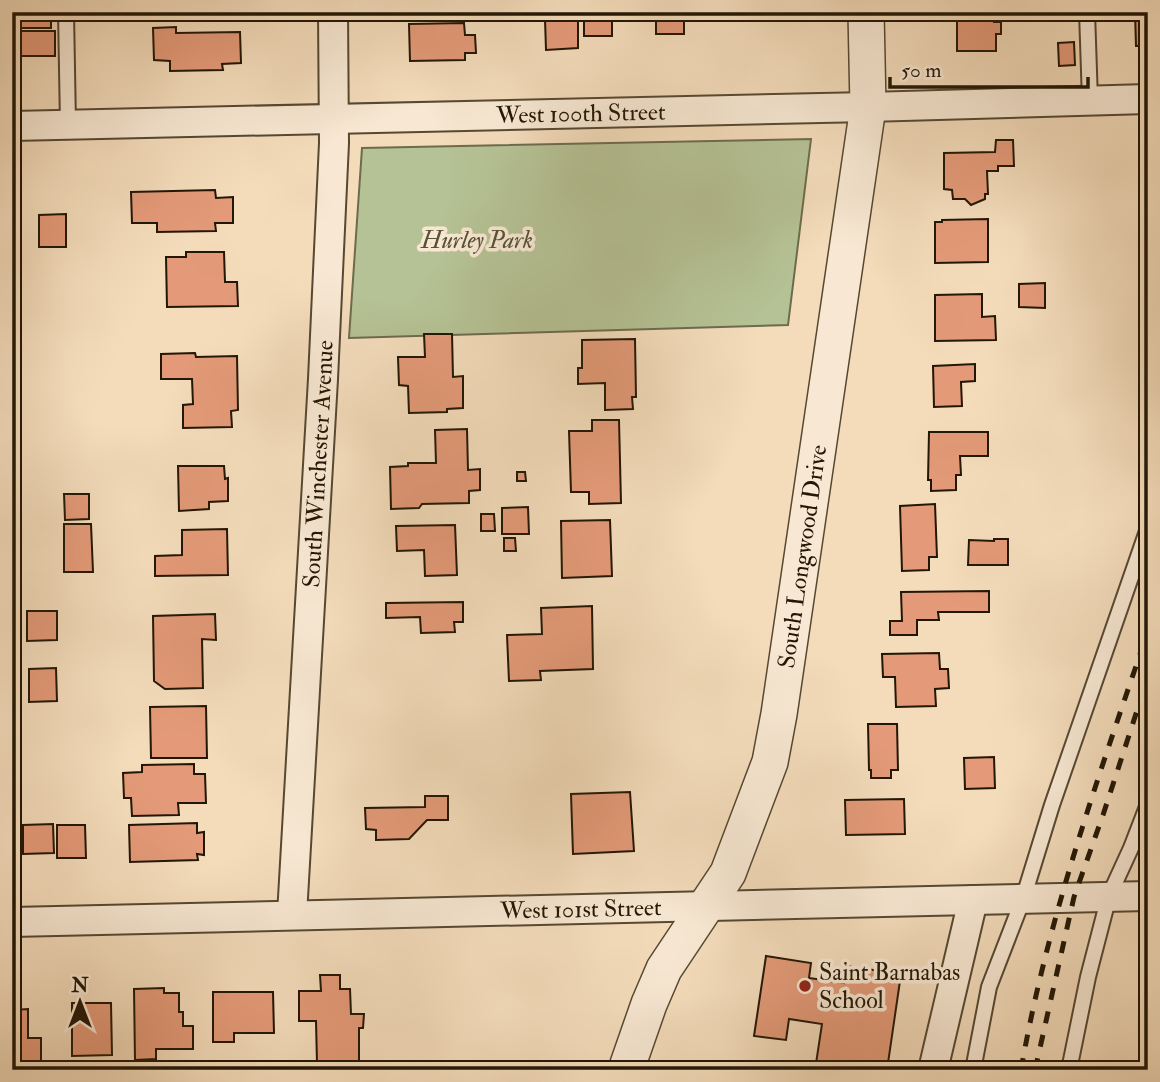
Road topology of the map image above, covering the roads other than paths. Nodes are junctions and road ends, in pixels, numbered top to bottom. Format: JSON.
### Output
{"nodes":[{"id":1,"x":66,"y":12,"type":"edge"},
{"id":2,"x":333,"y":12,"type":"edge"},
{"id":3,"x":866,"y":12,"type":"edge"},
{"id":4,"x":1087,"y":12,"type":"edge"},
{"id":5,"x":1148,"y":99,"type":"edge"},
{"id":6,"x":1090,"y":101,"type":"junction"},
{"id":7,"x":868,"y":107,"type":"junction"},
{"id":8,"x":335,"y":119,"type":"junction"},
{"id":9,"x":68,"y":125,"type":"junction"},
{"id":10,"x":12,"y":126,"type":"edge"},
{"id":11,"x":1148,"y":528,"type":"edge"},
{"id":12,"x":1148,"y":804,"type":"edge"},
{"id":13,"x":1148,"y":896,"type":"edge"},
{"id":14,"x":1109,"y":897,"type":"junction"},
{"id":15,"x":1023,"y":899,"type":"junction"},
{"id":16,"x":973,"y":900,"type":"junction"},
{"id":17,"x":707,"y":906,"type":"junction"},
{"id":18,"x":292,"y":915,"type":"junction"},
{"id":19,"x":12,"y":922,"type":"edge"},
{"id":20,"x":626,"y":1070,"type":"edge"},
{"id":21,"x":933,"y":1070,"type":"edge"},
{"id":22,"x":973,"y":1070,"type":"edge"},
{"id":23,"x":1069,"y":1070,"type":"edge"}],
"edges":[{"from":1,"to":9,"type":"lane"},
{"from":2,"to":8,"type":"street","name":"South Winchester Avenue"},
{"from":3,"to":7,"type":"street","name":"South Longwood Drive"},
{"from":4,"to":6,"type":"lane"},
{"from":5,"to":6,"type":"street","name":"West 100th Street"},
{"from":6,"to":7,"type":"street","name":"West 100th Street"},
{"from":7,"to":8,"type":"street","name":"West 100th Street"},
{"from":7,"to":17,"type":"street","name":"South Longwood Drive"},
{"from":8,"to":9,"type":"street","name":"West 100th Street"},
{"from":8,"to":18,"type":"street","name":"South Winchester Avenue"},
{"from":9,"to":10,"type":"street","name":"West 100th Street"},
{"from":11,"to":15,"type":"lane"},
{"from":12,"to":14,"type":"lane"},
{"from":13,"to":14,"type":"street","name":"West 101st Street"},
{"from":14,"to":15,"type":"street","name":"West 101st Street"},
{"from":14,"to":23,"type":"lane"},
{"from":15,"to":16,"type":"street","name":"West 101st Street"},
{"from":15,"to":22,"type":"lane"},
{"from":16,"to":17,"type":"street","name":"West 101st Street"},
{"from":16,"to":21,"type":"street"},
{"from":17,"to":18,"type":"street","name":"West 101st Street"},
{"from":17,"to":20,"type":"street","name":"South Longwood Drive"},
{"from":18,"to":19,"type":"street","name":"West 101st Street"}]}
